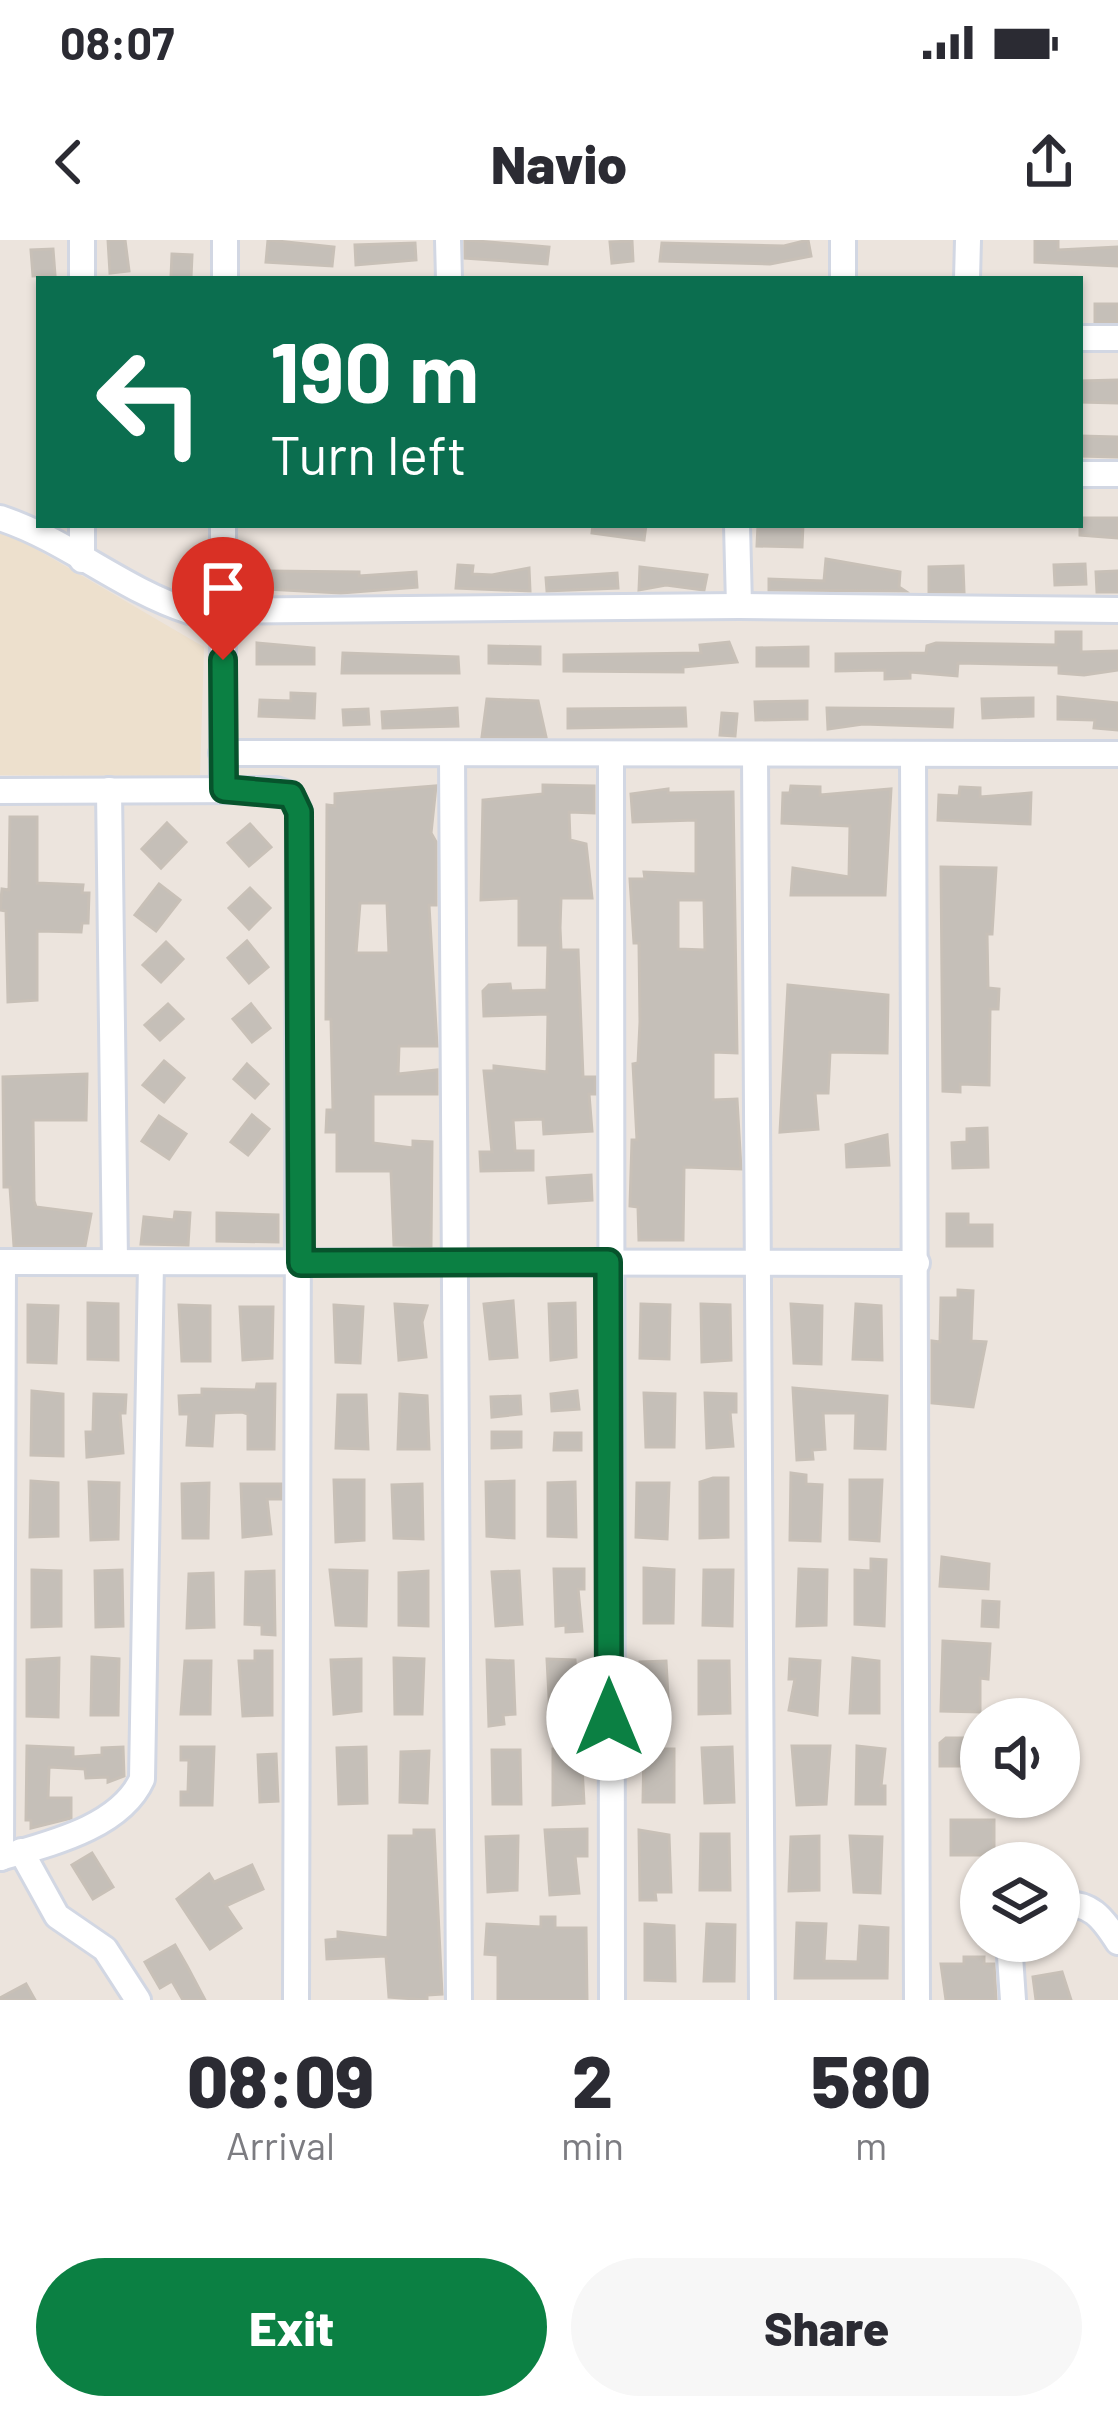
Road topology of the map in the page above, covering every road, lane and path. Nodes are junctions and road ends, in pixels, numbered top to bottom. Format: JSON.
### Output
{"nodes":[{"id":1,"x":82,"y":240,"type":"edge"},
{"id":2,"x":225,"y":240,"type":"edge"},
{"id":3,"x":448,"y":240,"type":"edge"},
{"id":4,"x":843,"y":240,"type":"edge"},
{"id":5,"x":968,"y":240,"type":"edge"},
{"id":6,"x":82,"y":276,"type":"edge"},
{"id":7,"x":225,"y":276,"type":"edge"},
{"id":8,"x":449,"y":276,"type":"edge"},
{"id":9,"x":843,"y":276,"type":"edge"},
{"id":10,"x":968,"y":276,"type":"edge"},
{"id":11,"x":1083,"y":338,"type":"edge"},
{"id":12,"x":1118,"y":338,"type":"edge"},
{"id":13,"x":1083,"y":474,"type":"edge"},
{"id":14,"x":1118,"y":474,"type":"edge"},
{"id":15,"x":0,"y":518,"type":"edge"},
{"id":16,"x":82,"y":528,"type":"edge"},
{"id":17,"x":223,"y":528,"type":"edge"},
{"id":18,"x":737,"y":528,"type":"edge"},
{"id":19,"x":82,"y":560,"type":"junction"},
{"id":20,"x":739,"y":605,"type":"junction"},
{"id":21,"x":1118,"y":610,"type":"edge"},
{"id":22,"x":223,"y":614,"type":"junction"},
{"id":23,"x":222,"y":753,"type":"junction"},
{"id":24,"x":452,"y":754,"type":"junction"},
{"id":25,"x":610,"y":754,"type":"junction"},
{"id":26,"x":1118,"y":754,"type":"edge"},
{"id":27,"x":755,"y":755,"type":"junction"},
{"id":28,"x":913,"y":755,"type":"junction"},
{"id":29,"x":224,"y":789,"type":"junction"},
{"id":30,"x":110,"y":790,"type":"junction"},
{"id":31,"x":0,"y":791,"type":"edge"},
{"id":32,"x":457,"y":1259,"type":"junction"},
{"id":33,"x":2,"y":1262,"type":"edge"},
{"id":34,"x":115,"y":1262,"type":"junction"},
{"id":35,"x":608,"y":1262,"type":"junction"},
{"id":36,"x":151,"y":1263,"type":"junction"},
{"id":37,"x":301,"y":1263,"type":"junction"},
{"id":38,"x":917,"y":1263,"type":"junction"},
{"id":39,"x":754,"y":1264,"type":"junction"},
{"id":40,"x":8,"y":1856,"type":"edge"},
{"id":41,"x":1080,"y":1905,"type":"edge"},
{"id":42,"x":1118,"y":1942,"type":"edge"},
{"id":43,"x":1010,"y":1962,"type":"edge"},
{"id":44,"x":138,"y":2000,"type":"edge"},
{"id":45,"x":296,"y":2000,"type":"edge"},
{"id":46,"x":459,"y":2000,"type":"edge"},
{"id":47,"x":612,"y":2000,"type":"edge"},
{"id":48,"x":762,"y":2000,"type":"edge"},
{"id":49,"x":916,"y":2000,"type":"edge"},
{"id":50,"x":1013,"y":2000,"type":"edge"}],
"edges":[{"from":1,"to":6,"type":"street"},
{"from":2,"to":7,"type":"street"},
{"from":3,"to":8,"type":"street"},
{"from":4,"to":9,"type":"street"},
{"from":5,"to":10,"type":"street"},
{"from":11,"to":12,"type":"street"},
{"from":13,"to":14,"type":"street"},
{"from":15,"to":19,"type":"street"},
{"from":16,"to":19,"type":"street"},
{"from":17,"to":22,"type":"street"},
{"from":18,"to":20,"type":"street"},
{"from":19,"to":22,"type":"street"},
{"from":20,"to":21,"type":"street"},
{"from":20,"to":22,"type":"street"},
{"from":22,"to":23,"type":"street"},
{"from":23,"to":24,"type":"street"},
{"from":23,"to":29,"type":"street"},
{"from":24,"to":25,"type":"street"},
{"from":24,"to":32,"type":"street"},
{"from":25,"to":27,"type":"street"},
{"from":25,"to":35,"type":"street"},
{"from":26,"to":28,"type":"street"},
{"from":27,"to":28,"type":"street"},
{"from":27,"to":39,"type":"street"},
{"from":28,"to":38,"type":"street"},
{"from":29,"to":30,"type":"street"},
{"from":29,"to":37,"type":"street"},
{"from":30,"to":31,"type":"street"},
{"from":30,"to":34,"type":"street"},
{"from":32,"to":35,"type":"street"},
{"from":32,"to":37,"type":"street"},
{"from":32,"to":46,"type":"street"},
{"from":33,"to":34,"type":"street"},
{"from":33,"to":40,"type":"street"},
{"from":34,"to":36,"type":"street"},
{"from":35,"to":39,"type":"street"},
{"from":35,"to":47,"type":"street"},
{"from":36,"to":37,"type":"street"},
{"from":36,"to":40,"type":"street"},
{"from":37,"to":45,"type":"street"},
{"from":38,"to":39,"type":"street"},
{"from":38,"to":49,"type":"street"},
{"from":39,"to":48,"type":"street"},
{"from":40,"to":44,"type":"street"},
{"from":41,"to":42,"type":"street"},
{"from":43,"to":50,"type":"street"}]}
